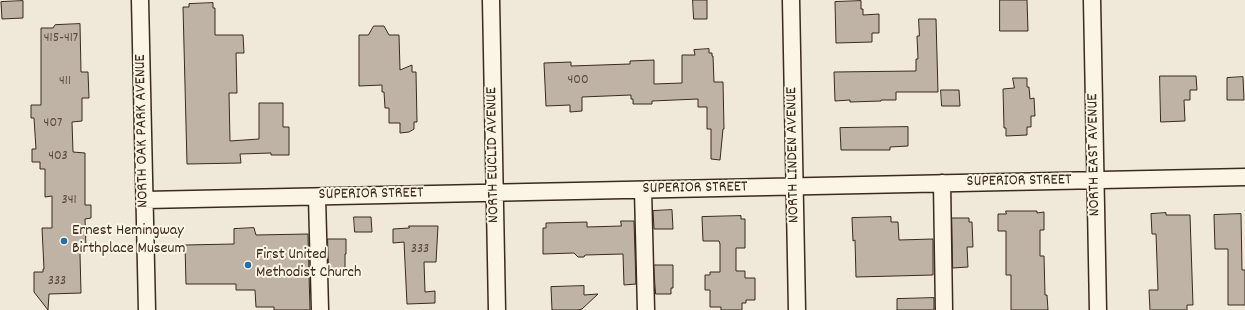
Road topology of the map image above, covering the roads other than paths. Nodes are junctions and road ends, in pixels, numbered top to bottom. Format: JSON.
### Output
{"nodes":[{"id":1,"x":140,"y":0,"type":"edge"},
{"id":2,"x":491,"y":0,"type":"edge"},
{"id":3,"x":791,"y":0,"type":"edge"},
{"id":4,"x":1092,"y":0,"type":"edge"},
{"id":5,"x":1245,"y":177,"type":"edge"},
{"id":6,"x":1095,"y":180,"type":"junction"},
{"id":7,"x":942,"y":183,"type":"junction"},
{"id":8,"x":795,"y":186,"type":"junction"},
{"id":9,"x":643,"y":190,"type":"junction"},
{"id":10,"x":494,"y":193,"type":"junction"},
{"id":11,"x":317,"y":197,"type":"junction"},
{"id":12,"x":145,"y":200,"type":"junction"},
{"id":13,"x":147,"y":310,"type":"edge"},
{"id":14,"x":320,"y":310,"type":"edge"},
{"id":15,"x":497,"y":310,"type":"edge"},
{"id":16,"x":646,"y":310,"type":"edge"},
{"id":17,"x":797,"y":310,"type":"edge"},
{"id":18,"x":944,"y":310,"type":"edge"},
{"id":19,"x":1098,"y":310,"type":"edge"}],
"edges":[{"from":1,"to":12,"type":"street","name":"NORTH OAK PARK AVENUE"},
{"from":2,"to":10,"type":"street","name":"NORTH EUCLID AVENUE"},
{"from":3,"to":8,"type":"street","name":"NORTH LINDEN AVENUE"},
{"from":4,"to":6,"type":"street","name":"NORTH EAST AVENUE"},
{"from":5,"to":6,"type":"street","name":"SUPERIOR STREET"},
{"from":6,"to":7,"type":"street","name":"SUPERIOR STREET"},
{"from":6,"to":19,"type":"street","name":"NORTH EAST AVENUE"},
{"from":7,"to":8,"type":"street","name":"SUPERIOR STREET"},
{"from":7,"to":18,"type":"street"},
{"from":8,"to":9,"type":"street","name":"SUPERIOR STREET"},
{"from":8,"to":17,"type":"street","name":"NORTH LINDEN AVENUE"},
{"from":9,"to":10,"type":"street","name":"SUPERIOR STREET"},
{"from":9,"to":16,"type":"street"},
{"from":10,"to":11,"type":"street","name":"SUPERIOR STREET"},
{"from":10,"to":15,"type":"street","name":"NORTH EUCLID AVENUE"},
{"from":11,"to":12,"type":"street","name":"SUPERIOR STREET"},
{"from":11,"to":14,"type":"street"},
{"from":12,"to":13,"type":"street","name":"NORTH OAK PARK AVENUE"}]}
